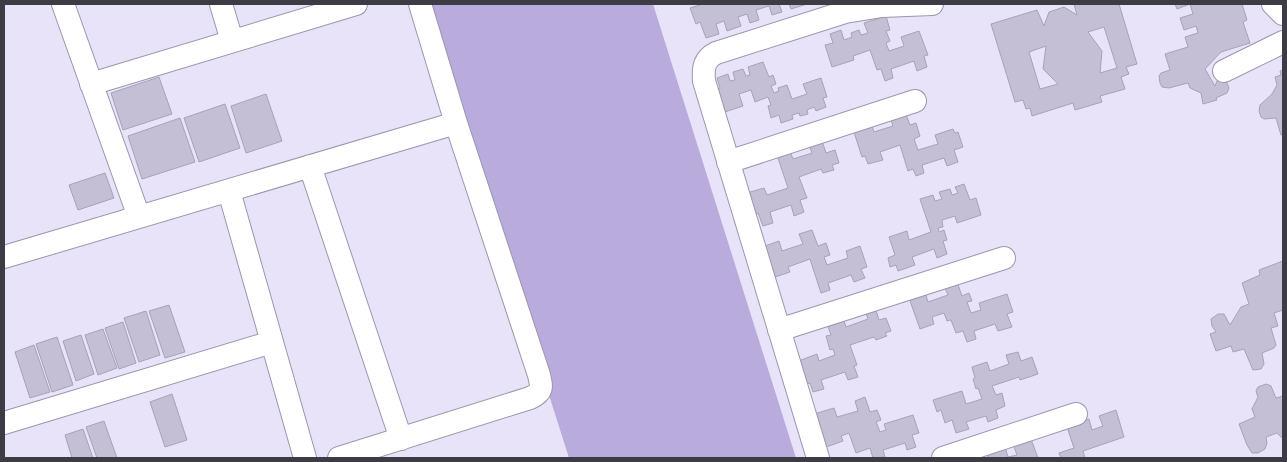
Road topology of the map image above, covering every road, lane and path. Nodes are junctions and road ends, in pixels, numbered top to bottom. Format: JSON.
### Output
{"nodes":[{"id":1,"x":63,"y":4,"type":"edge"},
{"id":2,"x":221,"y":4,"type":"edge"},
{"id":3,"x":356,"y":4,"type":"edge"},
{"id":4,"x":420,"y":4,"type":"edge"},
{"id":5,"x":932,"y":4,"type":"edge"},
{"id":6,"x":1273,"y":4,"type":"edge"},
{"id":7,"x":1283,"y":14,"type":"edge"},
{"id":8,"x":232,"y":41,"type":"junction"},
{"id":9,"x":1283,"y":42,"type":"edge"},
{"id":10,"x":1224,"y":70,"type":"dead end"},
{"id":11,"x":92,"y":84,"type":"junction"},
{"id":12,"x":915,"y":101,"type":"dead end"},
{"id":13,"x":456,"y":123,"type":"junction"},
{"id":14,"x":728,"y":162,"type":"junction"},
{"id":15,"x":310,"y":166,"type":"junction"},
{"id":16,"x":229,"y":190,"type":"junction"},
{"id":17,"x":140,"y":217,"type":"junction"},
{"id":18,"x":5,"y":251,"type":"edge"},
{"id":19,"x":1004,"y":258,"type":"dead end"},
{"id":20,"x":779,"y":330,"type":"junction"},
{"id":21,"x":272,"y":342,"type":"junction"},
{"id":22,"x":1076,"y":414,"type":"dead end"},
{"id":23,"x":4,"y":423,"type":"edge"},
{"id":24,"x":401,"y":439,"type":"junction"},
{"id":25,"x":306,"y":458,"type":"edge"},
{"id":26,"x":339,"y":458,"type":"edge"},
{"id":27,"x":818,"y":458,"type":"edge"},
{"id":28,"x":943,"y":458,"type":"edge"}],
"edges":[{"from":1,"to":11,"type":"street"},
{"from":2,"to":8,"type":"street"},
{"from":3,"to":8,"type":"street"},
{"from":4,"to":13,"type":"street"},
{"from":5,"to":14,"type":"street"},
{"from":6,"to":7,"type":"street"},
{"from":8,"to":11,"type":"street"},
{"from":9,"to":10,"type":"street"},
{"from":11,"to":17,"type":"street"},
{"from":12,"to":14,"type":"street"},
{"from":13,"to":15,"type":"street"},
{"from":13,"to":24,"type":"street"},
{"from":14,"to":20,"type":"street"},
{"from":15,"to":16,"type":"street"},
{"from":15,"to":24,"type":"street"},
{"from":16,"to":17,"type":"street"},
{"from":16,"to":21,"type":"street"},
{"from":17,"to":18,"type":"street"},
{"from":19,"to":20,"type":"street"},
{"from":20,"to":27,"type":"street"},
{"from":21,"to":23,"type":"street"},
{"from":21,"to":25,"type":"street"},
{"from":22,"to":28,"type":"street"},
{"from":24,"to":26,"type":"street"}]}
